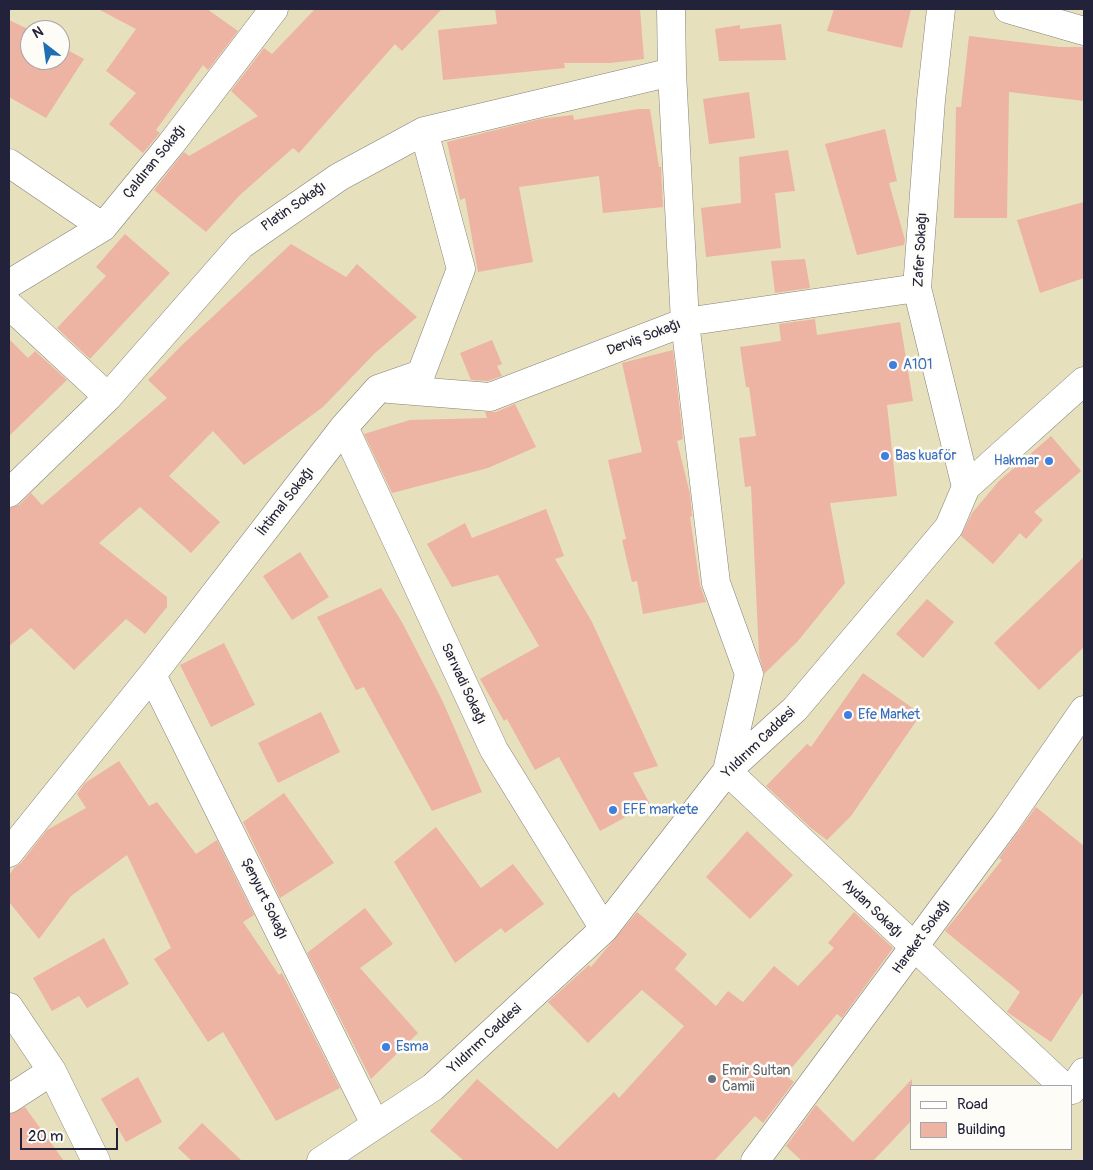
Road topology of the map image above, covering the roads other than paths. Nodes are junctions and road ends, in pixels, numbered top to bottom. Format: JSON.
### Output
{"nodes":[{"id":1,"x":671,"y":9,"type":"edge"},
{"id":2,"x":941,"y":9,"type":"edge"},
{"id":3,"x":1008,"y":9,"type":"edge"},
{"id":4,"x":261,"y":13,"type":"edge"},
{"id":5,"x":1084,"y":31,"type":"edge"},
{"id":6,"x":672,"y":72,"type":"junction"},
{"id":7,"x":424,"y":131,"type":"junction"},
{"id":8,"x":9,"y":163,"type":"edge"},
{"id":9,"x":103,"y":227,"type":"junction"},
{"id":10,"x":9,"y":284,"type":"edge"},
{"id":11,"x":917,"y":288,"type":"junction"},
{"id":12,"x":9,"y":305,"type":"edge"},
{"id":13,"x":685,"y":322,"type":"junction"},
{"id":14,"x":1084,"y":381,"type":"edge"},
{"id":15,"x":378,"y":388,"type":"junction"},
{"id":16,"x":108,"y":397,"type":"junction"},
{"id":17,"x":344,"y":427,"type":"junction"},
{"id":18,"x":966,"y":487,"type":"junction"},
{"id":19,"x":9,"y":493,"type":"edge"},
{"id":20,"x":152,"y":675,"type":"junction"},
{"id":21,"x":1084,"y":710,"type":"edge"},
{"id":22,"x":727,"y":771,"type":"junction"},
{"id":23,"x":9,"y":853,"type":"edge"},
{"id":24,"x":604,"y":930,"type":"junction"},
{"id":25,"x":914,"y":948,"type":"junction"},
{"id":26,"x":9,"y":1007,"type":"edge"},
{"id":27,"x":52,"y":1070,"type":"junction"},
{"id":28,"x":1084,"y":1072,"type":"edge"},
{"id":29,"x":1062,"y":1085,"type":"edge"},
{"id":30,"x":1073,"y":1090,"type":"edge"},
{"id":31,"x":1073,"y":1093,"type":"edge"},
{"id":32,"x":9,"y":1099,"type":"edge"},
{"id":33,"x":1084,"y":1103,"type":"edge"},
{"id":34,"x":375,"y":1124,"type":"junction"},
{"id":35,"x":96,"y":1161,"type":"edge"},
{"id":36,"x":321,"y":1161,"type":"edge"},
{"id":37,"x":755,"y":1161,"type":"edge"}],
"edges":[{"from":1,"to":6,"type":"street"},
{"from":2,"to":11,"type":"street","name":"Zafer Sokağı"},
{"from":3,"to":5,"type":"street"},
{"from":4,"to":9,"type":"street","name":"Çaldıran Sokağı"},
{"from":6,"to":7,"type":"street","name":"Platin Sokağı"},
{"from":6,"to":13,"type":"street"},
{"from":7,"to":15,"type":"street"},
{"from":7,"to":16,"type":"street","name":"Platin Sokağı"},
{"from":8,"to":9,"type":"street"},
{"from":9,"to":10,"type":"street","name":"Çaldıran Sokağı"},
{"from":11,"to":13,"type":"street","name":"Derviş Sokağı"},
{"from":11,"to":18,"type":"street","name":"Zafer Sokağı"},
{"from":12,"to":16,"type":"street"},
{"from":13,"to":15,"type":"street","name":"Derviş Sokağı"},
{"from":13,"to":22,"type":"street"},
{"from":14,"to":18,"type":"street","name":"Yıldırım Caddesi"},
{"from":15,"to":17,"type":"street","name":"İhtimal Sokağı"},
{"from":16,"to":19,"type":"street","name":"Platin Sokağı"},
{"from":17,"to":20,"type":"street","name":"İhtimal Sokağı"},
{"from":17,"to":24,"type":"street","name":"Sarıvadi Sokağı"},
{"from":18,"to":22,"type":"street","name":"Yıldırım Caddesi"},
{"from":20,"to":23,"type":"street","name":"İhtimal Sokağı"},
{"from":20,"to":34,"type":"street","name":"Şenyurt Sokağı"},
{"from":21,"to":25,"type":"street","name":"Hareket Sokağı"},
{"from":22,"to":24,"type":"street","name":"Yıldırım Caddesi"},
{"from":22,"to":25,"type":"street","name":"Aydan Sokağı"},
{"from":24,"to":34,"type":"street","name":"Yıldırım Caddesi"},
{"from":25,"to":29,"type":"street","name":"Aydan Sokağı"},
{"from":25,"to":37,"type":"street","name":"Hareket Sokağı"},
{"from":26,"to":27,"type":"street"},
{"from":27,"to":32,"type":"street"},
{"from":27,"to":35,"type":"street"},
{"from":28,"to":30,"type":"street"},
{"from":31,"to":33,"type":"street"},
{"from":34,"to":36,"type":"street","name":"Yıldırım Caddesi"}]}
